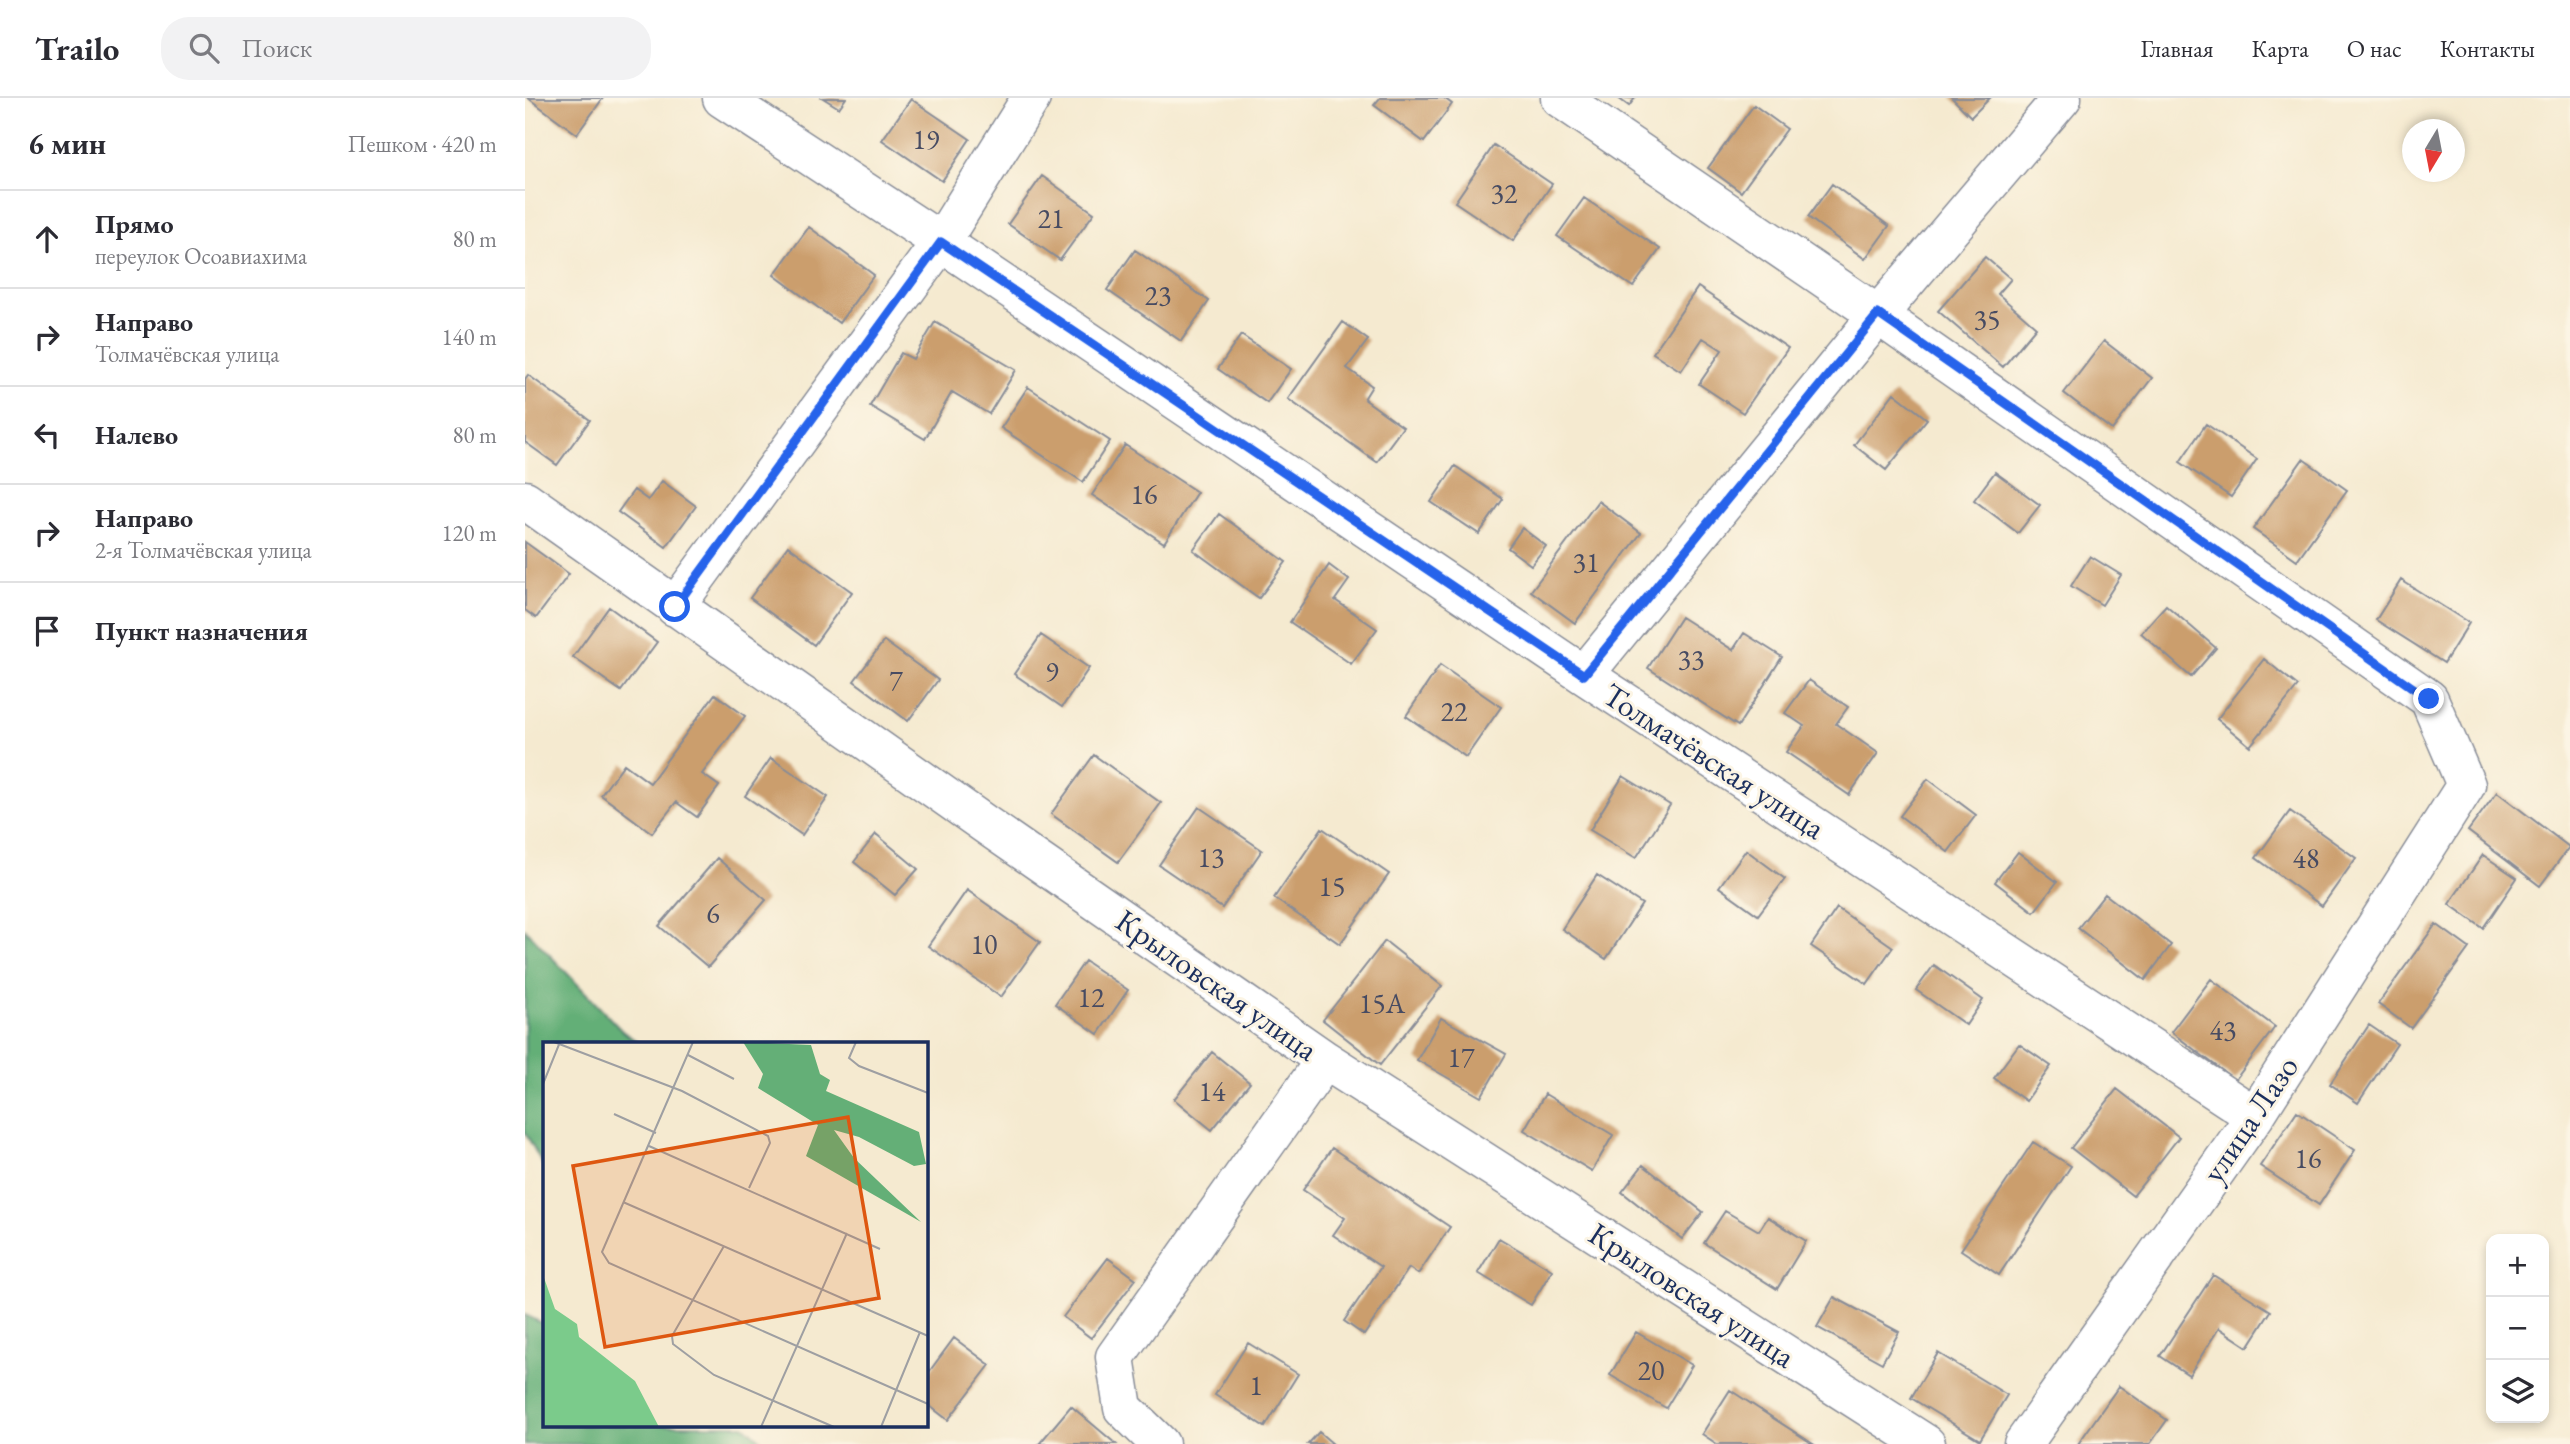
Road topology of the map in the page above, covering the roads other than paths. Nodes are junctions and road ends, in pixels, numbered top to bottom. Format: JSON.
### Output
{"nodes":[{"id":1,"x":722,"y":98,"type":"edge"},
{"id":2,"x":1031,"y":98,"type":"edge"},
{"id":3,"x":1560,"y":98,"type":"edge"},
{"id":4,"x":2062,"y":98,"type":"edge"},
{"id":5,"x":941,"y":242,"type":"junction"},
{"id":6,"x":1878,"y":314,"type":"junction"},
{"id":7,"x":525,"y":500,"type":"edge"},
{"id":8,"x":675,"y":607,"type":"junction"},
{"id":9,"x":1584,"y":675,"type":"junction"},
{"id":10,"x":1325,"y":1060,"type":"junction"},
{"id":11,"x":2255,"y":1116,"type":"junction"},
{"id":12,"x":1160,"y":1444,"type":"edge"},
{"id":13,"x":1926,"y":1444,"type":"edge"},
{"id":14,"x":2023,"y":1444,"type":"edge"}],
"edges":[{"from":1,"to":5,"type":"street","name":"Толмачёвская улица"},
{"from":2,"to":5,"type":"street"},
{"from":3,"to":6,"type":"street"},
{"from":4,"to":6,"type":"street"},
{"from":5,"to":8,"type":"street"},
{"from":5,"to":9,"type":"street","name":"Толмачёвская улица"},
{"from":6,"to":9,"type":"street"},
{"from":6,"to":11,"type":"street","name":"улица Лазо"},
{"from":7,"to":8,"type":"street","name":"Крыловская улица"},
{"from":8,"to":10,"type":"street","name":"Крыловская улица"},
{"from":9,"to":11,"type":"street","name":"Толмачёвская улица"},
{"from":10,"to":12,"type":"street"},
{"from":10,"to":13,"type":"street","name":"Крыловская улица"},
{"from":11,"to":14,"type":"street","name":"улица Лазо"}]}
